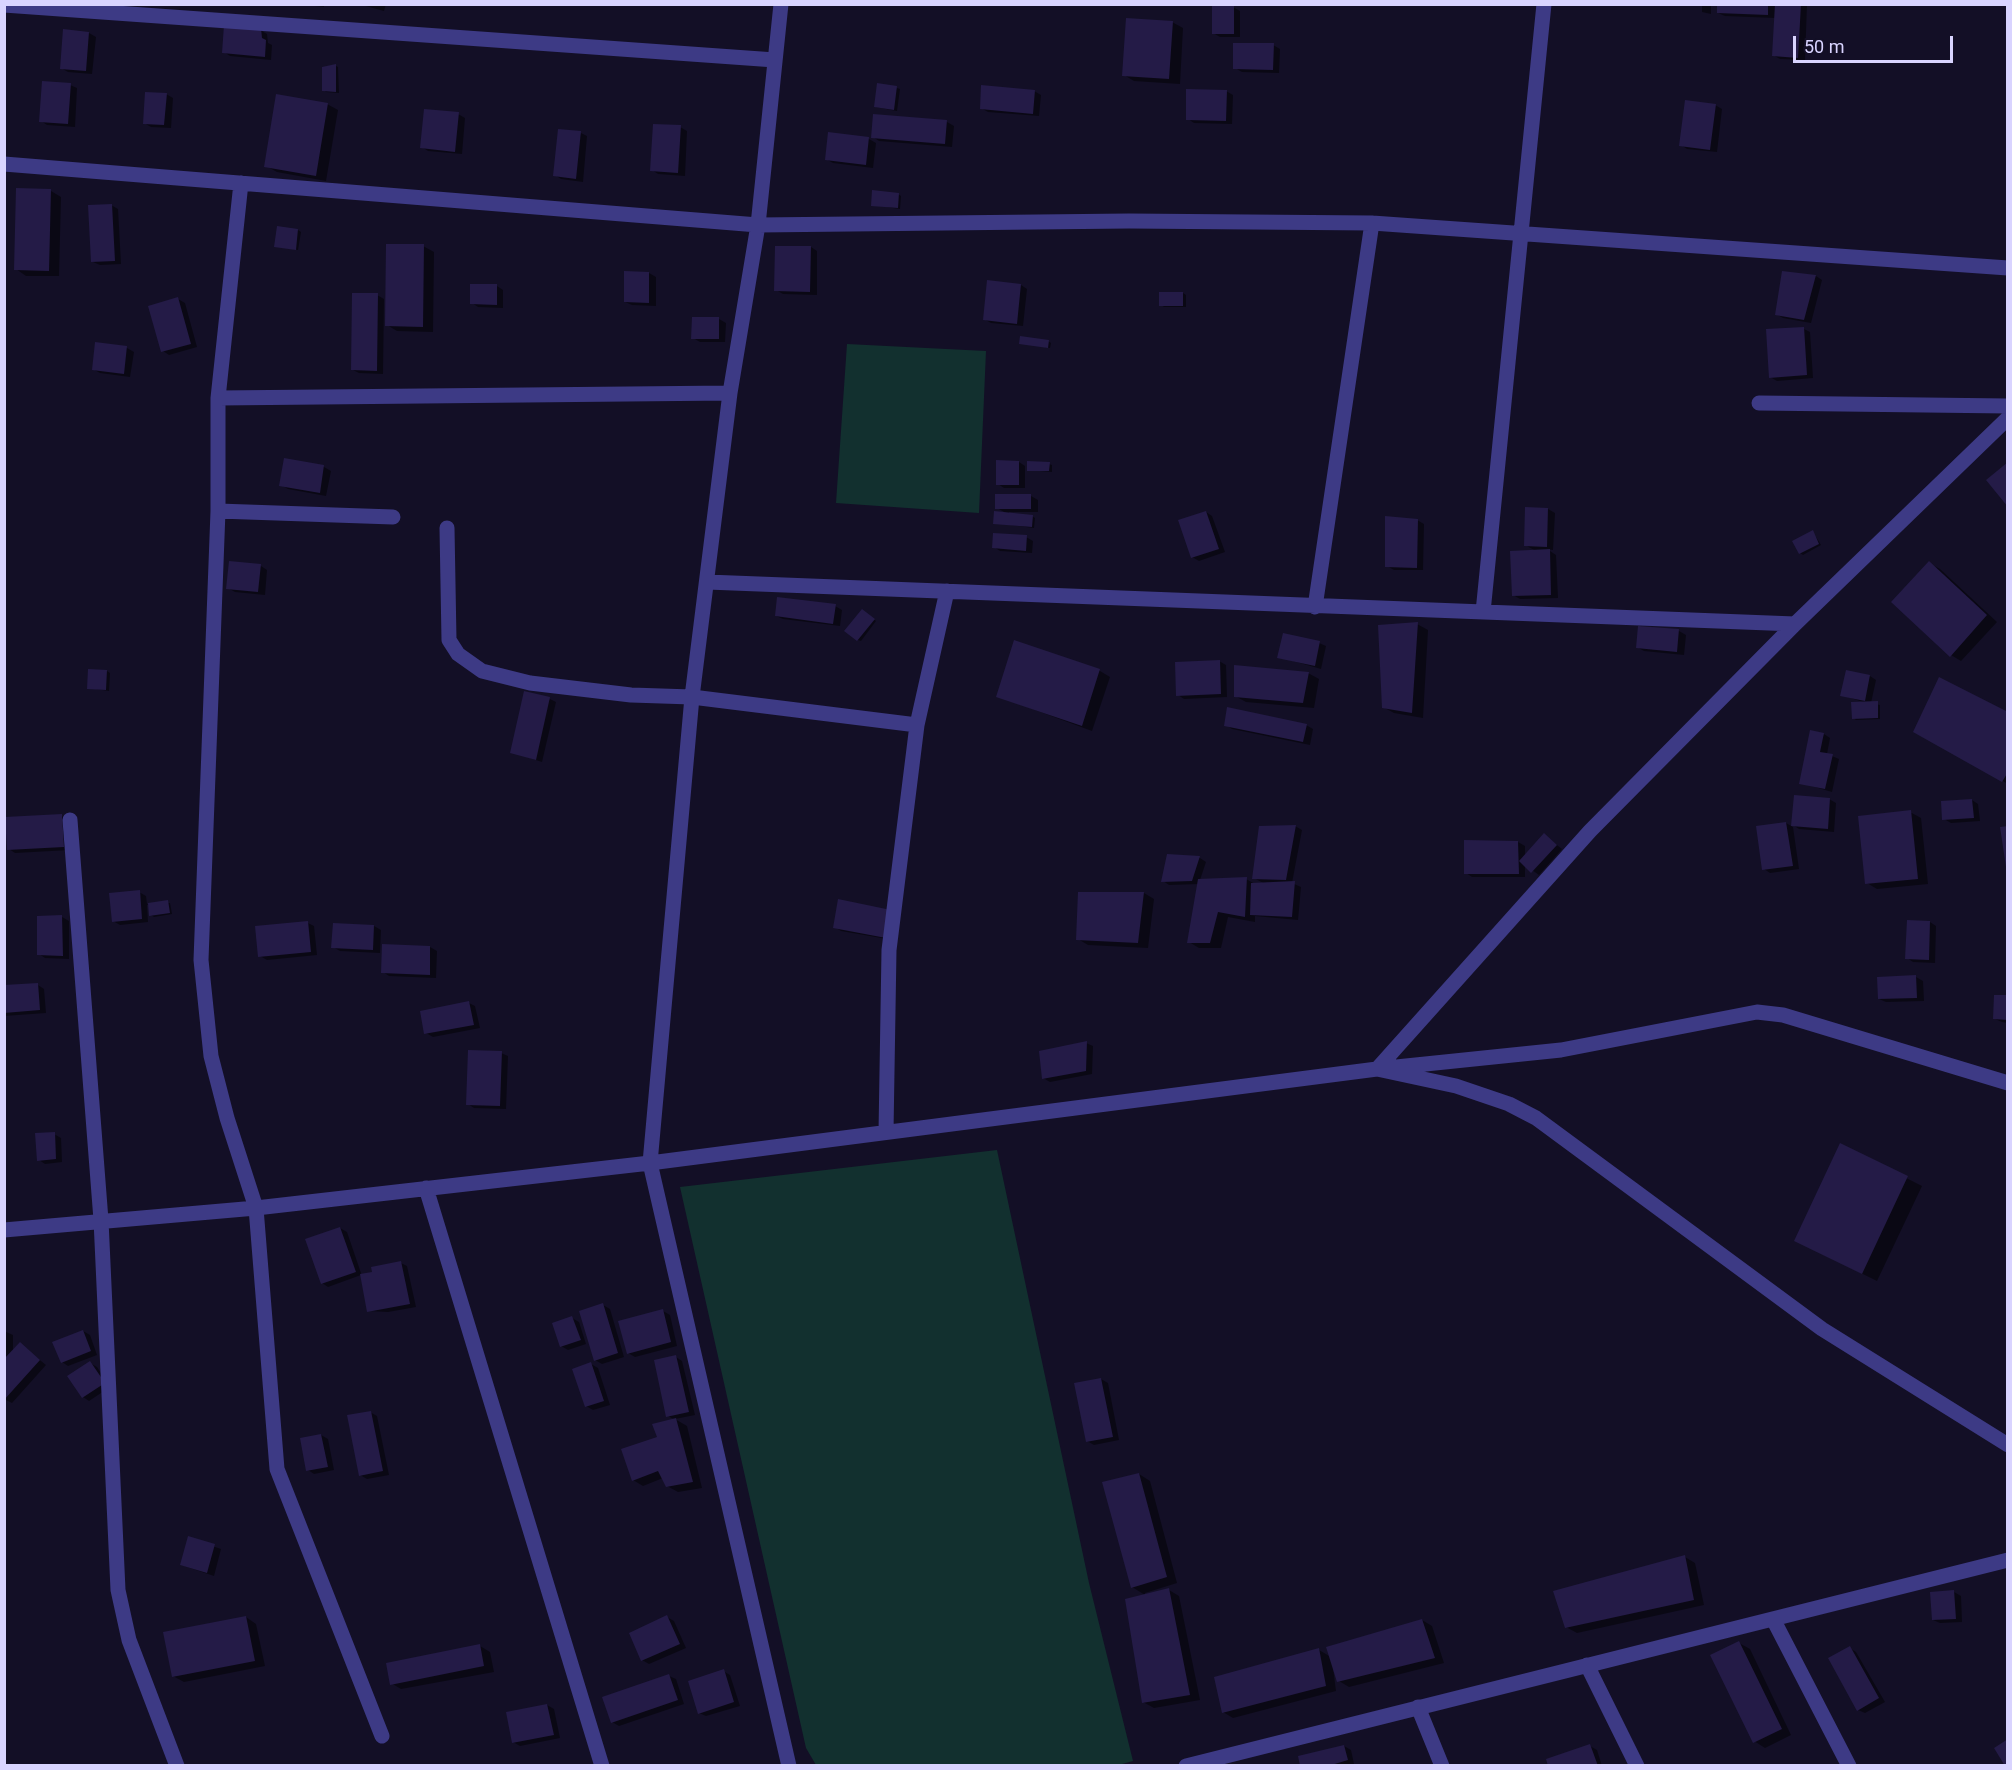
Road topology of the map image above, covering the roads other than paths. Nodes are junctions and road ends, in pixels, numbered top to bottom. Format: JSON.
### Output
{"nodes":[{"id":1,"x":781,"y":4,"type":"edge"},
{"id":2,"x":1544,"y":4,"type":"edge"},
{"id":3,"x":4,"y":5,"type":"edge"},
{"id":4,"x":43,"y":6,"type":"edge"},
{"id":5,"x":174,"y":11,"type":"edge"},
{"id":6,"x":775,"y":60,"type":"junction"},
{"id":7,"x":4,"y":164,"type":"edge"},
{"id":8,"x":241,"y":183,"type":"junction"},
{"id":9,"x":1372,"y":223,"type":"junction"},
{"id":10,"x":758,"y":225,"type":"junction"},
{"id":11,"x":1521,"y":233,"type":"junction"},
{"id":12,"x":2007,"y":268,"type":"edge"},
{"id":13,"x":730,"y":393,"type":"junction"},
{"id":14,"x":218,"y":398,"type":"junction"},
{"id":15,"x":1759,"y":403,"type":"dead end"},
{"id":16,"x":2007,"y":406,"type":"edge"},
{"id":17,"x":2007,"y":418,"type":"edge"},
{"id":18,"x":218,"y":511,"type":"junction"},
{"id":19,"x":393,"y":517,"type":"dead end"},
{"id":20,"x":447,"y":528,"type":"dead end"},
{"id":21,"x":706,"y":582,"type":"junction"},
{"id":22,"x":947,"y":591,"type":"junction"},
{"id":23,"x":1315,"y":607,"type":"junction"},
{"id":24,"x":1483,"y":612,"type":"junction"},
{"id":25,"x":1795,"y":624,"type":"junction"},
{"id":26,"x":692,"y":696,"type":"junction"},
{"id":27,"x":917,"y":724,"type":"junction"},
{"id":28,"x":70,"y":820,"type":"dead end"},
{"id":29,"x":1377,"y":1069,"type":"junction"},
{"id":30,"x":2007,"y":1083,"type":"edge"},
{"id":31,"x":886,"y":1132,"type":"junction"},
{"id":32,"x":650,"y":1164,"type":"junction"},
{"id":33,"x":426,"y":1188,"type":"junction"},
{"id":34,"x":256,"y":1208,"type":"junction"},
{"id":35,"x":101,"y":1220,"type":"junction"},
{"id":36,"x":4,"y":1230,"type":"edge"},
{"id":37,"x":2007,"y":1445,"type":"edge"},
{"id":38,"x":2007,"y":1560,"type":"edge"},
{"id":39,"x":1773,"y":1619,"type":"junction"},
{"id":40,"x":1587,"y":1665,"type":"junction"},
{"id":41,"x":1418,"y":1707,"type":"junction"},
{"id":42,"x":382,"y":1736,"type":"dead end"},
{"id":43,"x":1228,"y":1761,"type":"edge"},
{"id":44,"x":177,"y":1766,"type":"edge"},
{"id":45,"x":602,"y":1766,"type":"edge"},
{"id":46,"x":789,"y":1766,"type":"edge"},
{"id":47,"x":1186,"y":1766,"type":"edge"},
{"id":48,"x":1442,"y":1766,"type":"edge"},
{"id":49,"x":1637,"y":1766,"type":"edge"},
{"id":50,"x":1849,"y":1766,"type":"edge"}],
"edges":[{"from":1,"to":6,"type":"street"},
{"from":2,"to":11,"type":"street"},
{"from":3,"to":4,"type":"street"},
{"from":4,"to":5,"type":"street"},
{"from":5,"to":6,"type":"street"},
{"from":6,"to":10,"type":"street"},
{"from":7,"to":8,"type":"street"},
{"from":8,"to":10,"type":"street"},
{"from":8,"to":14,"type":"street"},
{"from":9,"to":10,"type":"street"},
{"from":9,"to":11,"type":"street"},
{"from":9,"to":23,"type":"street"},
{"from":10,"to":13,"type":"street"},
{"from":11,"to":12,"type":"street"},
{"from":11,"to":24,"type":"street"},
{"from":13,"to":14,"type":"street"},
{"from":13,"to":21,"type":"street"},
{"from":14,"to":18,"type":"street"},
{"from":15,"to":16,"type":"street"},
{"from":17,"to":25,"type":"street"},
{"from":18,"to":19,"type":"street"},
{"from":18,"to":34,"type":"street"},
{"from":20,"to":26,"type":"street"},
{"from":21,"to":22,"type":"street"},
{"from":21,"to":26,"type":"street"},
{"from":22,"to":23,"type":"street"},
{"from":22,"to":27,"type":"street"},
{"from":23,"to":24,"type":"street"},
{"from":24,"to":25,"type":"street"},
{"from":25,"to":29,"type":"street"},
{"from":26,"to":27,"type":"street"},
{"from":26,"to":32,"type":"street"},
{"from":27,"to":31,"type":"street"},
{"from":28,"to":35,"type":"street"},
{"from":29,"to":30,"type":"street"},
{"from":29,"to":31,"type":"street"},
{"from":29,"to":37,"type":"street"},
{"from":31,"to":32,"type":"street"},
{"from":32,"to":33,"type":"street"},
{"from":32,"to":46,"type":"street"},
{"from":33,"to":34,"type":"street"},
{"from":33,"to":45,"type":"street"},
{"from":34,"to":35,"type":"street"},
{"from":34,"to":42,"type":"street"},
{"from":35,"to":36,"type":"street"},
{"from":35,"to":44,"type":"street"},
{"from":38,"to":39,"type":"street"},
{"from":39,"to":40,"type":"street"},
{"from":39,"to":50,"type":"street"},
{"from":40,"to":41,"type":"street"},
{"from":40,"to":49,"type":"street"},
{"from":41,"to":43,"type":"street"},
{"from":41,"to":48,"type":"street"},
{"from":43,"to":47,"type":"street"}]}
